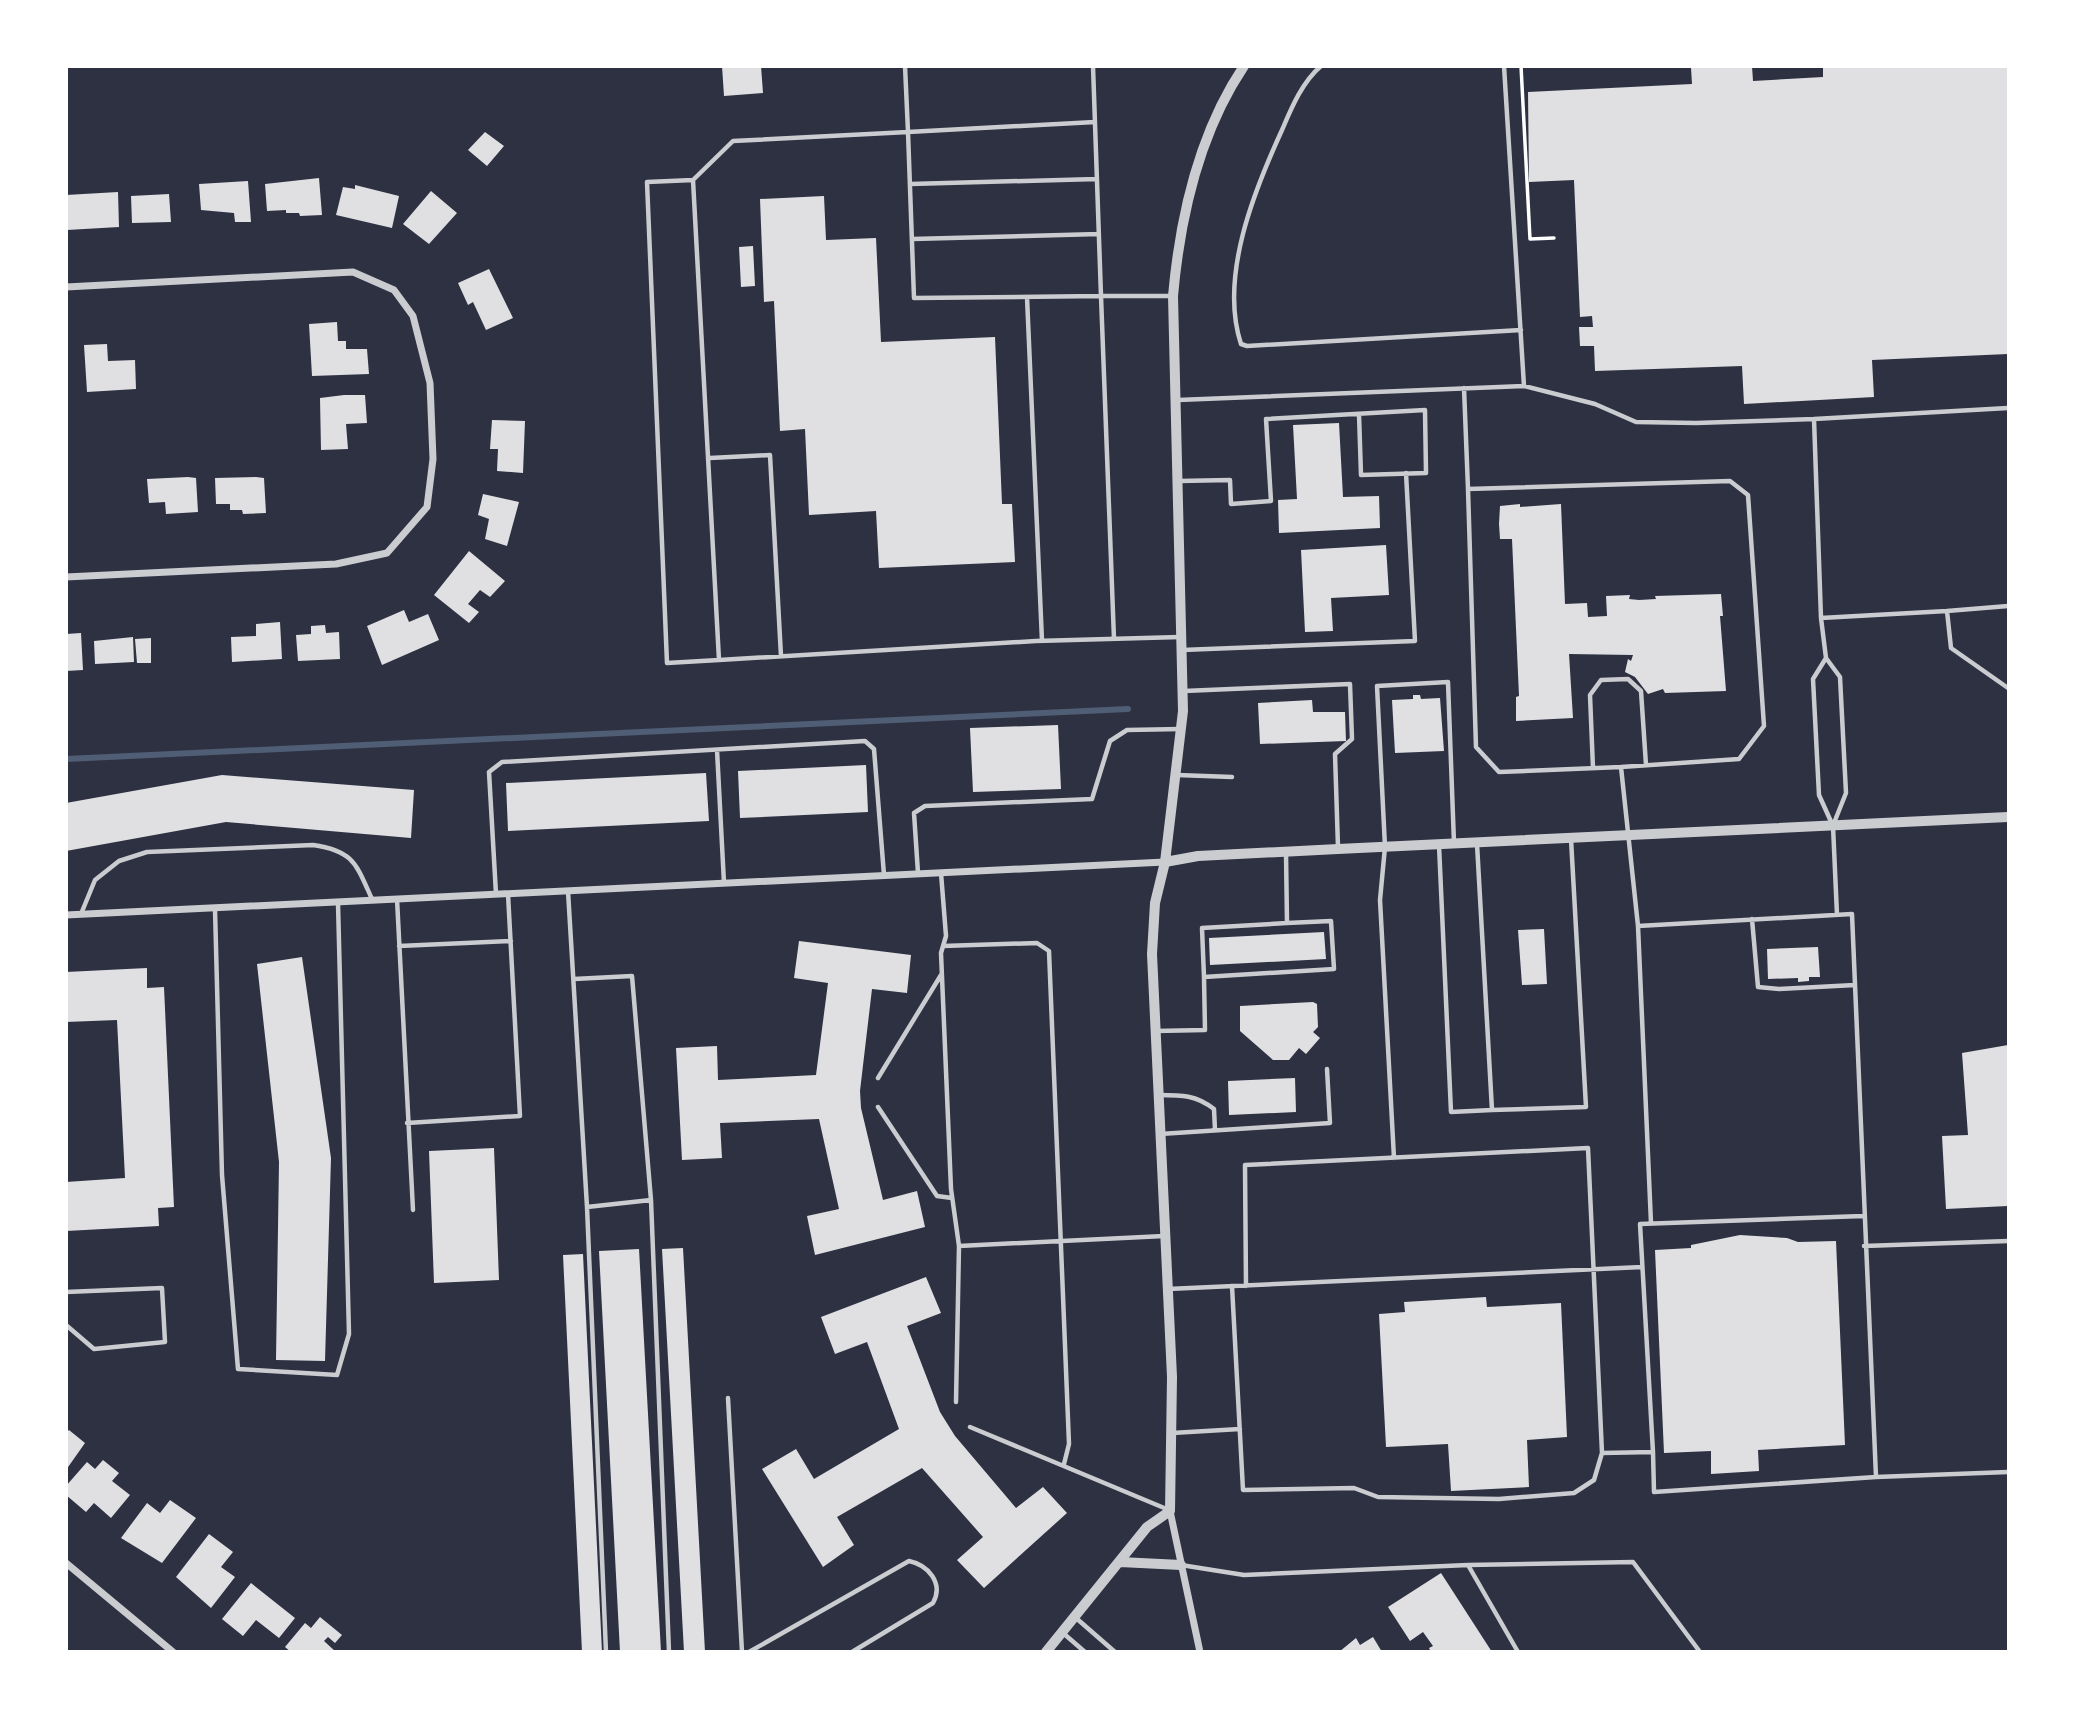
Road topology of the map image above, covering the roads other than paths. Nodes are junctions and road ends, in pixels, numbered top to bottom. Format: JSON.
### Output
{"nodes":[{"id":1,"x":905,"y":66,"type":"edge"},
{"id":2,"x":1093,"y":66,"type":"edge"},
{"id":3,"x":1244,"y":66,"type":"edge"},
{"id":4,"x":1321,"y":66,"type":"edge"},
{"id":5,"x":1504,"y":66,"type":"edge"},
{"id":6,"x":1095,"y":122,"type":"junction"},
{"id":7,"x":908,"y":132,"type":"junction"},
{"id":8,"x":1097,"y":179,"type":"junction"},
{"id":9,"x":693,"y":180,"type":"junction"},
{"id":10,"x":910,"y":184,"type":"junction"},
{"id":11,"x":1099,"y":234,"type":"junction"},
{"id":12,"x":912,"y":239,"type":"junction"},
{"id":13,"x":66,"y":287,"type":"edge"},
{"id":14,"x":1101,"y":296,"type":"junction"},
{"id":15,"x":1173,"y":296,"type":"junction"},
{"id":16,"x":1027,"y":297,"type":"junction"},
{"id":17,"x":1521,"y":330,"type":"junction"},
{"id":18,"x":1524,"y":386,"type":"junction"},
{"id":19,"x":1464,"y":388,"type":"junction"},
{"id":20,"x":1174,"y":401,"type":"junction"},
{"id":21,"x":2008,"y":408,"type":"edge"},
{"id":22,"x":1359,"y":414,"type":"junction"},
{"id":23,"x":1814,"y":419,"type":"junction"},
{"id":24,"x":710,"y":458,"type":"junction"},
{"id":25,"x":1406,"y":473,"type":"junction"},
{"id":26,"x":1177,"y":481,"type":"junction"},
{"id":27,"x":1468,"y":489,"type":"junction"},
{"id":28,"x":66,"y":577,"type":"edge"},
{"id":29,"x":2008,"y":606,"type":"edge"},
{"id":30,"x":1947,"y":611,"type":"junction"},
{"id":31,"x":1821,"y":618,"type":"junction"},
{"id":32,"x":1181,"y":637,"type":"junction"},
{"id":33,"x":1114,"y":639,"type":"junction"},
{"id":34,"x":1042,"y":642,"type":"junction"},
{"id":35,"x":1182,"y":650,"type":"junction"},
{"id":36,"x":781,"y":656,"type":"junction"},
{"id":37,"x":1826,"y":658,"type":"junction"},
{"id":38,"x":719,"y":660,"type":"junction"},
{"id":39,"x":2008,"y":688,"type":"edge"},
{"id":40,"x":1183,"y":691,"type":"junction"},
{"id":41,"x":1181,"y":729,"type":"junction"},
{"id":42,"x":717,"y":750,"type":"junction"},
{"id":43,"x":1646,"y":765,"type":"junction"},
{"id":44,"x":1621,"y":767,"type":"junction"},
{"id":45,"x":1593,"y":768,"type":"junction"},
{"id":46,"x":1176,"y":775,"type":"junction"},
{"id":47,"x":1232,"y":777,"type":"dead end"},
{"id":48,"x":2008,"y":817,"type":"edge"},
{"id":49,"x":1833,"y":826,"type":"junction"},
{"id":50,"x":1628,"y":836,"type":"junction"},
{"id":51,"x":1571,"y":838,"type":"junction"},
{"id":52,"x":1439,"y":844,"type":"junction"},
{"id":53,"x":1454,"y":844,"type":"junction"},
{"id":54,"x":1478,"y":844,"type":"junction"},
{"id":55,"x":1385,"y":847,"type":"junction"},
{"id":56,"x":1338,"y":849,"type":"junction"},
{"id":57,"x":1286,"y":852,"type":"junction"},
{"id":58,"x":1165,"y":862,"type":"junction"},
{"id":59,"x":942,"y":873,"type":"junction"},
{"id":60,"x":918,"y":874,"type":"junction"},
{"id":61,"x":884,"y":876,"type":"junction"},
{"id":62,"x":724,"y":883,"type":"junction"},
{"id":63,"x":568,"y":891,"type":"junction"},
{"id":64,"x":496,"y":894,"type":"junction"},
{"id":65,"x":508,"y":894,"type":"junction"},
{"id":66,"x":397,"y":899,"type":"junction"},
{"id":67,"x":372,"y":900,"type":"junction"},
{"id":68,"x":338,"y":902,"type":"junction"},
{"id":69,"x":215,"y":908,"type":"junction"},
{"id":70,"x":81,"y":914,"type":"junction"},
{"id":71,"x":66,"y":915,"type":"edge"},
{"id":72,"x":1837,"y":915,"type":"junction"},
{"id":73,"x":1752,"y":919,"type":"junction"},
{"id":74,"x":1287,"y":923,"type":"junction"},
{"id":75,"x":1638,"y":926,"type":"junction"},
{"id":76,"x":511,"y":941,"type":"junction"},
{"id":77,"x":399,"y":946,"type":"junction"},
{"id":78,"x":943,"y":946,"type":"junction"},
{"id":79,"x":942,"y":974,"type":"junction"},
{"id":80,"x":1204,"y":976,"type":"junction"},
{"id":81,"x":573,"y":979,"type":"junction"},
{"id":82,"x":1855,"y":985,"type":"junction"},
{"id":83,"x":1154,"y":1031,"type":"junction"},
{"id":84,"x":1327,"y":1069,"type":"dead end"},
{"id":85,"x":878,"y":1078,"type":"dead end"},
{"id":86,"x":1157,"y":1096,"type":"junction"},
{"id":87,"x":878,"y":1107,"type":"dead end"},
{"id":88,"x":1492,"y":1110,"type":"junction"},
{"id":89,"x":407,"y":1123,"type":"junction"},
{"id":90,"x":1215,"y":1130,"type":"junction"},
{"id":91,"x":1159,"y":1134,"type":"junction"},
{"id":92,"x":1394,"y":1158,"type":"junction"},
{"id":93,"x":952,"y":1198,"type":"junction"},
{"id":94,"x":650,"y":1200,"type":"junction"},
{"id":95,"x":587,"y":1207,"type":"junction"},
{"id":96,"x":413,"y":1210,"type":"dead end"},
{"id":97,"x":1863,"y":1216,"type":"junction"},
{"id":98,"x":1651,"y":1223,"type":"junction"},
{"id":99,"x":1165,"y":1236,"type":"junction"},
{"id":100,"x":1062,"y":1241,"type":"junction"},
{"id":101,"x":2008,"y":1241,"type":"edge"},
{"id":102,"x":959,"y":1246,"type":"junction"},
{"id":103,"x":1864,"y":1246,"type":"junction"},
{"id":104,"x":1642,"y":1267,"type":"junction"},
{"id":105,"x":1595,"y":1269,"type":"junction"},
{"id":106,"x":1231,"y":1286,"type":"junction"},
{"id":107,"x":1246,"y":1286,"type":"junction"},
{"id":108,"x":1168,"y":1289,"type":"junction"},
{"id":109,"x":66,"y":1293,"type":"edge"},
{"id":110,"x":66,"y":1325,"type":"edge"},
{"id":111,"x":728,"y":1398,"type":"dead end"},
{"id":112,"x":956,"y":1402,"type":"dead end"},
{"id":113,"x":970,"y":1427,"type":"dead end"},
{"id":114,"x":1240,"y":1429,"type":"junction"},
{"id":115,"x":1171,"y":1433,"type":"junction"},
{"id":116,"x":1653,"y":1452,"type":"junction"},
{"id":117,"x":1602,"y":1453,"type":"junction"},
{"id":118,"x":1063,"y":1464,"type":"junction"},
{"id":119,"x":2008,"y":1472,"type":"edge"},
{"id":120,"x":1876,"y":1477,"type":"junction"},
{"id":121,"x":1170,"y":1511,"type":"junction"},
{"id":122,"x":1120,"y":1562,"type":"junction"},
{"id":123,"x":66,"y":1563,"type":"edge"},
{"id":124,"x":1181,"y":1565,"type":"junction"},
{"id":125,"x":1468,"y":1565,"type":"junction"},
{"id":126,"x":1075,"y":1617,"type":"junction"},
{"id":127,"x":1062,"y":1633,"type":"junction"},
{"id":128,"x":173,"y":1651,"type":"edge"},
{"id":129,"x":606,"y":1651,"type":"edge"},
{"id":130,"x":669,"y":1651,"type":"edge"},
{"id":131,"x":743,"y":1651,"type":"edge"},
{"id":132,"x":749,"y":1651,"type":"edge"},
{"id":133,"x":852,"y":1651,"type":"edge"},
{"id":134,"x":1046,"y":1651,"type":"edge"},
{"id":135,"x":1085,"y":1651,"type":"edge"},
{"id":136,"x":1115,"y":1651,"type":"edge"},
{"id":137,"x":1199,"y":1651,"type":"edge"},
{"id":138,"x":1518,"y":1651,"type":"edge"},
{"id":139,"x":1700,"y":1651,"type":"edge"}],
"edges":[{"from":1,"to":7,"type":"lane"},
{"from":2,"to":6,"type":"lane"},
{"from":3,"to":15,"type":"street"},
{"from":4,"to":17,"type":"lane"},
{"from":5,"to":17,"type":"lane"},
{"from":6,"to":7,"type":"lane"},
{"from":6,"to":8,"type":"lane"},
{"from":7,"to":9,"type":"lane"},
{"from":7,"to":10,"type":"lane"},
{"from":8,"to":10,"type":"lane"},
{"from":8,"to":11,"type":"lane"},
{"from":9,"to":24,"type":"lane"},
{"from":9,"to":38,"type":"lane"},
{"from":10,"to":12,"type":"lane"},
{"from":11,"to":12,"type":"lane"},
{"from":11,"to":14,"type":"lane"},
{"from":12,"to":16,"type":"lane"},
{"from":13,"to":28,"type":"street"},
{"from":14,"to":15,"type":"lane"},
{"from":14,"to":16,"type":"lane"},
{"from":14,"to":33,"type":"lane"},
{"from":15,"to":20,"type":"street"},
{"from":16,"to":34,"type":"lane"},
{"from":17,"to":18,"type":"lane"},
{"from":18,"to":19,"type":"lane"},
{"from":18,"to":23,"type":"lane"},
{"from":19,"to":20,"type":"lane"},
{"from":19,"to":27,"type":"lane"},
{"from":20,"to":26,"type":"street"},
{"from":21,"to":23,"type":"lane"},
{"from":22,"to":25,"type":"lane"},
{"from":22,"to":25,"type":"lane"},
{"from":22,"to":26,"type":"lane"},
{"from":23,"to":31,"type":"lane"},
{"from":24,"to":36,"type":"lane"},
{"from":24,"to":38,"type":"lane"},
{"from":25,"to":35,"type":"lane"},
{"from":26,"to":32,"type":"street"},
{"from":27,"to":43,"type":"lane"},
{"from":27,"to":45,"type":"lane"},
{"from":29,"to":30,"type":"lane"},
{"from":30,"to":31,"type":"lane"},
{"from":30,"to":39,"type":"lane"},
{"from":31,"to":37,"type":"lane"},
{"from":32,"to":33,"type":"lane"},
{"from":32,"to":35,"type":"street"},
{"from":33,"to":34,"type":"lane"},
{"from":34,"to":36,"type":"lane"},
{"from":35,"to":40,"type":"street"},
{"from":36,"to":38,"type":"lane"},
{"from":37,"to":49,"type":"lane"},
{"from":37,"to":49,"type":"lane"},
{"from":40,"to":41,"type":"street"},
{"from":40,"to":56,"type":"lane"},
{"from":41,"to":46,"type":"street"},
{"from":41,"to":60,"type":"lane"},
{"from":42,"to":61,"type":"lane"},
{"from":42,"to":62,"type":"lane"},
{"from":42,"to":64,"type":"lane"},
{"from":43,"to":44,"type":"lane"},
{"from":43,"to":45,"type":"lane"},
{"from":44,"to":45,"type":"lane"},
{"from":44,"to":50,"type":"lane"},
{"from":46,"to":47,"type":"lane"},
{"from":46,"to":58,"type":"street"},
{"from":48,"to":49,"type":"street"},
{"from":49,"to":50,"type":"street"},
{"from":49,"to":72,"type":"lane"},
{"from":50,"to":51,"type":"street"},
{"from":50,"to":75,"type":"lane"},
{"from":51,"to":54,"type":"street"},
{"from":51,"to":88,"type":"lane"},
{"from":52,"to":53,"type":"street"},
{"from":52,"to":55,"type":"street"},
{"from":52,"to":88,"type":"lane"},
{"from":53,"to":54,"type":"street"},
{"from":53,"to":55,"type":"lane"},
{"from":54,"to":88,"type":"lane"},
{"from":55,"to":56,"type":"street"},
{"from":55,"to":92,"type":"lane"},
{"from":56,"to":57,"type":"street"},
{"from":57,"to":58,"type":"street"},
{"from":57,"to":74,"type":"lane"},
{"from":58,"to":59,"type":"street"},
{"from":58,"to":83,"type":"street"},
{"from":59,"to":60,"type":"street"},
{"from":59,"to":78,"type":"lane"},
{"from":60,"to":61,"type":"street"},
{"from":61,"to":62,"type":"street"},
{"from":62,"to":63,"type":"street"},
{"from":63,"to":65,"type":"street"},
{"from":63,"to":81,"type":"lane"},
{"from":64,"to":65,"type":"street"},
{"from":64,"to":66,"type":"street"},
{"from":65,"to":76,"type":"lane"},
{"from":66,"to":67,"type":"street"},
{"from":66,"to":77,"type":"lane"},
{"from":67,"to":68,"type":"street"},
{"from":67,"to":70,"type":"lane"},
{"from":68,"to":69,"type":"street"},
{"from":68,"to":69,"type":"lane"},
{"from":69,"to":70,"type":"street"},
{"from":70,"to":71,"type":"street"},
{"from":72,"to":73,"type":"lane"},
{"from":72,"to":82,"type":"lane"},
{"from":73,"to":75,"type":"lane"},
{"from":73,"to":82,"type":"lane"},
{"from":74,"to":80,"type":"lane"},
{"from":74,"to":80,"type":"lane"},
{"from":75,"to":98,"type":"lane"},
{"from":76,"to":77,"type":"lane"},
{"from":76,"to":89,"type":"lane"},
{"from":77,"to":89,"type":"lane"},
{"from":78,"to":79,"type":"lane"},
{"from":78,"to":100,"type":"lane"},
{"from":79,"to":85,"type":"lane"},
{"from":79,"to":93,"type":"lane"},
{"from":80,"to":83,"type":"lane"},
{"from":81,"to":94,"type":"lane"},
{"from":81,"to":95,"type":"lane"},
{"from":82,"to":97,"type":"lane"},
{"from":83,"to":86,"type":"street"},
{"from":84,"to":90,"type":"lane"},
{"from":86,"to":90,"type":"lane"},
{"from":86,"to":91,"type":"street"},
{"from":87,"to":93,"type":"lane"},
{"from":89,"to":96,"type":"lane"},
{"from":90,"to":91,"type":"lane"},
{"from":91,"to":99,"type":"street"},
{"from":92,"to":105,"type":"lane"},
{"from":92,"to":107,"type":"lane"},
{"from":93,"to":102,"type":"lane"},
{"from":94,"to":95,"type":"lane"},
{"from":94,"to":130,"type":"lane"},
{"from":95,"to":129,"type":"lane"},
{"from":97,"to":98,"type":"lane"},
{"from":97,"to":103,"type":"lane"},
{"from":98,"to":104,"type":"lane"},
{"from":99,"to":100,"type":"lane"},
{"from":99,"to":108,"type":"street"},
{"from":100,"to":102,"type":"lane"},
{"from":100,"to":118,"type":"lane"},
{"from":101,"to":103,"type":"lane"},
{"from":102,"to":112,"type":"lane"},
{"from":103,"to":120,"type":"lane"},
{"from":104,"to":105,"type":"lane"},
{"from":104,"to":116,"type":"lane"},
{"from":105,"to":107,"type":"lane"},
{"from":105,"to":117,"type":"lane"},
{"from":106,"to":107,"type":"lane"},
{"from":106,"to":108,"type":"lane"},
{"from":106,"to":114,"type":"lane"},
{"from":108,"to":115,"type":"street"},
{"from":109,"to":110,"type":"lane"},
{"from":111,"to":131,"type":"lane"},
{"from":113,"to":118,"type":"lane"},
{"from":114,"to":115,"type":"lane"},
{"from":114,"to":117,"type":"lane"},
{"from":115,"to":121,"type":"street"},
{"from":116,"to":117,"type":"lane"},
{"from":116,"to":120,"type":"lane"},
{"from":118,"to":121,"type":"lane"},
{"from":119,"to":120,"type":"lane"},
{"from":121,"to":122,"type":"street"},
{"from":121,"to":124,"type":"street"},
{"from":122,"to":124,"type":"street"},
{"from":122,"to":126,"type":"street"},
{"from":123,"to":128,"type":"street"},
{"from":124,"to":125,"type":"lane"},
{"from":124,"to":137,"type":"street"},
{"from":125,"to":138,"type":"lane"},
{"from":125,"to":139,"type":"lane"},
{"from":126,"to":127,"type":"street"},
{"from":126,"to":136,"type":"lane"},
{"from":127,"to":134,"type":"street"},
{"from":127,"to":135,"type":"lane"},
{"from":132,"to":133,"type":"lane"}]}
